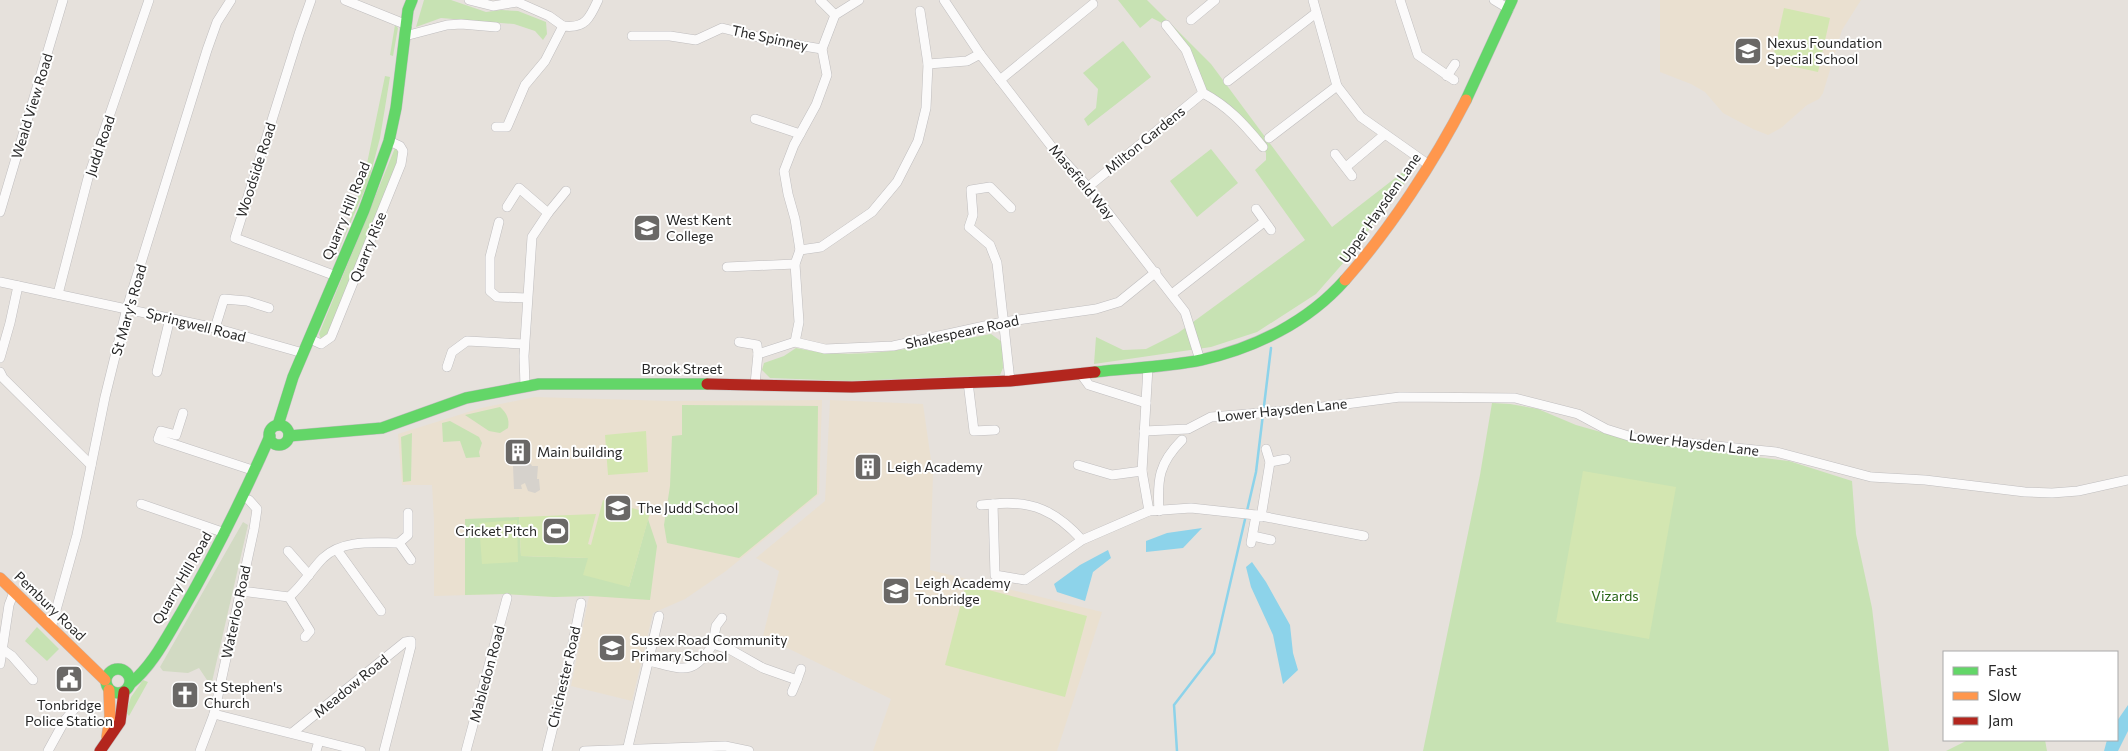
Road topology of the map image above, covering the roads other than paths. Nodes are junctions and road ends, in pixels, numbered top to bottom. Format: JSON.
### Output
{"nodes":[{"id":1,"x":63,"y":0,"type":"edge"},
{"id":2,"x":149,"y":0,"type":"edge"},
{"id":3,"x":231,"y":0,"type":"edge"},
{"id":4,"x":311,"y":0,"type":"edge"},
{"id":5,"x":345,"y":0,"type":"edge"},
{"id":6,"x":412,"y":0,"type":"edge"},
{"id":7,"x":469,"y":0,"type":"edge"},
{"id":8,"x":598,"y":0,"type":"edge"},
{"id":9,"x":820,"y":0,"type":"edge"},
{"id":10,"x":857,"y":0,"type":"edge"},
{"id":11,"x":944,"y":0,"type":"edge"},
{"id":12,"x":1215,"y":0,"type":"edge"},
{"id":13,"x":1313,"y":0,"type":"edge"},
{"id":14,"x":1400,"y":0,"type":"edge"},
{"id":15,"x":1494,"y":0,"type":"edge"},
{"id":16,"x":517,"y":1,"type":"edge"},
{"id":17,"x":1094,"y":4,"type":"dead end"},
{"id":18,"x":1510,"y":5,"type":"edge"},
{"id":19,"x":920,"y":11,"type":"dead end"},
{"id":20,"x":1316,"y":13,"type":"junction"},
{"id":21,"x":835,"y":15,"type":"junction"},
{"id":22,"x":1191,"y":20,"type":"dead end"},
{"id":23,"x":1166,"y":25,"type":"dead end"},
{"id":24,"x":563,"y":26,"type":"junction"},
{"id":25,"x":496,"y":27,"type":"dead end"},
{"id":26,"x":406,"y":31,"type":"junction"},
{"id":27,"x":632,"y":36,"type":"dead end"},
{"id":28,"x":822,"y":49,"type":"junction"},
{"id":29,"x":980,"y":54,"type":"junction"},
{"id":30,"x":928,"y":64,"type":"junction"},
{"id":31,"x":1455,"y":64,"type":"dead end"},
{"id":32,"x":1000,"y":80,"type":"junction"},
{"id":33,"x":1228,"y":81,"type":"dead end"},
{"id":34,"x":1337,"y":86,"type":"junction"},
{"id":35,"x":1203,"y":94,"type":"junction"},
{"id":36,"x":755,"y":119,"type":"dead end"},
{"id":37,"x":496,"y":127,"type":"dead end"},
{"id":38,"x":800,"y":134,"type":"junction"},
{"id":39,"x":1384,"y":135,"type":"junction"},
{"id":40,"x":1269,"y":138,"type":"dead end"},
{"id":41,"x":389,"y":141,"type":"junction"},
{"id":42,"x":1263,"y":147,"type":"dead end"},
{"id":43,"x":1335,"y":154,"type":"dead end"},
{"id":44,"x":1428,"y":165,"type":"junction"},
{"id":45,"x":1346,"y":167,"type":"junction"},
{"id":46,"x":1352,"y":176,"type":"dead end"},
{"id":47,"x":1088,"y":187,"type":"junction"},
{"id":48,"x":566,"y":191,"type":"dead end"},
{"id":49,"x":506,"y":207,"type":"dead end"},
{"id":50,"x":1011,"y":208,"type":"dead end"},
{"id":51,"x":1256,"y":209,"type":"dead end"},
{"id":52,"x":0,"y":212,"type":"edge"},
{"id":53,"x":548,"y":213,"type":"junction"},
{"id":54,"x":499,"y":222,"type":"dead end"},
{"id":55,"x":1264,"y":222,"type":"junction"},
{"id":56,"x":1270,"y":230,"type":"dead end"},
{"id":57,"x":800,"y":250,"type":"junction"},
{"id":58,"x":795,"y":264,"type":"junction"},
{"id":59,"x":727,"y":267,"type":"dead end"},
{"id":60,"x":1156,"y":272,"type":"junction"},
{"id":61,"x":336,"y":276,"type":"junction"},
{"id":62,"x":0,"y":282,"type":"edge"},
{"id":63,"x":18,"y":286,"type":"junction"},
{"id":64,"x":58,"y":294,"type":"junction"},
{"id":65,"x":1172,"y":294,"type":"junction"},
{"id":66,"x":526,"y":298,"type":"junction"},
{"id":67,"x":127,"y":308,"type":"junction"},
{"id":68,"x":269,"y":308,"type":"dead end"},
{"id":69,"x":170,"y":318,"type":"junction"},
{"id":70,"x":1003,"y":322,"type":"junction"},
{"id":71,"x":215,"y":328,"type":"junction"},
{"id":72,"x":310,"y":340,"type":"junction"},
{"id":73,"x":739,"y":342,"type":"dead end"},
{"id":74,"x":795,"y":342,"type":"junction"},
{"id":75,"x":524,"y":344,"type":"junction"},
{"id":76,"x":303,"y":353,"type":"junction"},
{"id":77,"x":758,"y":354,"type":"junction"},
{"id":78,"x":0,"y":358,"type":"edge"},
{"id":79,"x":1200,"y":360,"type":"junction"},
{"id":80,"x":448,"y":367,"type":"dead end"},
{"id":81,"x":1148,"y":367,"type":"junction"},
{"id":82,"x":0,"y":372,"type":"edge"},
{"id":83,"x":157,"y":372,"type":"dead end"},
{"id":84,"x":1081,"y":374,"type":"junction"},
{"id":85,"x":1010,"y":381,"type":"junction"},
{"id":86,"x":968,"y":382,"type":"junction"},
{"id":87,"x":755,"y":384,"type":"junction"},
{"id":88,"x":525,"y":386,"type":"junction"},
{"id":89,"x":1146,"y":403,"type":"junction"},
{"id":90,"x":183,"y":413,"type":"dead end"},
{"id":91,"x":278,"y":425,"type":"junction"},
{"id":92,"x":995,"y":430,"type":"dead end"},
{"id":93,"x":1144,"y":431,"type":"junction"},
{"id":94,"x":270,"y":436,"type":"junction"},
{"id":95,"x":289,"y":436,"type":"junction"},
{"id":96,"x":1182,"y":440,"type":"dead end"},
{"id":97,"x":279,"y":445,"type":"junction"},
{"id":98,"x":1266,"y":449,"type":"dead end"},
{"id":99,"x":1286,"y":459,"type":"dead end"},
{"id":100,"x":1270,"y":462,"type":"junction"},
{"id":101,"x":91,"y":465,"type":"junction"},
{"id":102,"x":1078,"y":465,"type":"dead end"},
{"id":103,"x":255,"y":471,"type":"junction"},
{"id":104,"x":1142,"y":471,"type":"junction"},
{"id":105,"x":2128,"y":480,"type":"edge"},
{"id":106,"x":249,"y":500,"type":"junction"},
{"id":107,"x":141,"y":504,"type":"dead end"},
{"id":108,"x":993,"y":504,"type":"junction"},
{"id":109,"x":981,"y":505,"type":"dead end"},
{"id":110,"x":1149,"y":511,"type":"junction"},
{"id":111,"x":1159,"y":511,"type":"junction"},
{"id":112,"x":408,"y":513,"type":"dead end"},
{"id":113,"x":235,"y":514,"type":"junction"},
{"id":114,"x":1259,"y":516,"type":"junction"},
{"id":115,"x":225,"y":533,"type":"junction"},
{"id":116,"x":1364,"y":536,"type":"dead end"},
{"id":117,"x":1082,"y":540,"type":"junction"},
{"id":118,"x":1271,"y":540,"type":"dead end"},
{"id":119,"x":399,"y":543,"type":"junction"},
{"id":120,"x":337,"y":550,"type":"junction"},
{"id":121,"x":288,"y":551,"type":"dead end"},
{"id":122,"x":410,"y":560,"type":"dead end"},
{"id":123,"x":310,"y":575,"type":"junction"},
{"id":124,"x":0,"y":578,"type":"edge"},
{"id":125,"x":242,"y":591,"type":"junction"},
{"id":126,"x":14,"y":592,"type":"junction"},
{"id":127,"x":290,"y":597,"type":"junction"},
{"id":128,"x":507,"y":598,"type":"dead end"},
{"id":129,"x":581,"y":603,"type":"dead end"},
{"id":130,"x":381,"y":611,"type":"dead end"},
{"id":131,"x":659,"y":616,"type":"dead end"},
{"id":132,"x":722,"y":618,"type":"dead end"},
{"id":133,"x":51,"y":628,"type":"junction"},
{"id":134,"x":305,"y":637,"type":"dead end"},
{"id":135,"x":713,"y":644,"type":"junction"},
{"id":136,"x":2,"y":649,"type":"junction"},
{"id":137,"x":154,"y":657,"type":"junction"},
{"id":138,"x":649,"y":661,"type":"junction"},
{"id":139,"x":0,"y":664,"type":"edge"},
{"id":140,"x":801,"y":669,"type":"dead end"},
{"id":141,"x":123,"y":670,"type":"junction"},
{"id":142,"x":33,"y":680,"type":"dead end"},
{"id":143,"x":108,"y":680,"type":"junction"},
{"id":144,"x":797,"y":680,"type":"junction"},
{"id":145,"x":127,"y":688,"type":"junction"},
{"id":146,"x":792,"y":692,"type":"dead end"},
{"id":147,"x":76,"y":707,"type":"dead end"},
{"id":148,"x":214,"y":714,"type":"junction"},
{"id":149,"x":292,"y":733,"type":"junction"},
{"id":150,"x":107,"y":739,"type":"junction"},
{"id":151,"x":319,"y":741,"type":"junction"},
{"id":152,"x":699,"y":748,"type":"edge"},
{"id":153,"x":48,"y":751,"type":"edge"},
{"id":154,"x":100,"y":751,"type":"edge"},
{"id":155,"x":200,"y":751,"type":"edge"},
{"id":156,"x":316,"y":751,"type":"edge"},
{"id":157,"x":361,"y":751,"type":"edge"},
{"id":158,"x":384,"y":751,"type":"edge"},
{"id":159,"x":466,"y":751,"type":"edge"},
{"id":160,"x":547,"y":751,"type":"edge"},
{"id":161,"x":584,"y":751,"type":"edge"},
{"id":162,"x":627,"y":751,"type":"edge"},
{"id":163,"x":748,"y":751,"type":"edge"}],
"edges":[{"from":1,"to":52,"type":"street","name":"Weald View Road"},
{"from":2,"to":64,"type":"street","name":"Judd Road"},
{"from":3,"to":67,"type":"street","name":"St Mary's Road"},
{"from":4,"to":61,"type":"street","name":"Woodside Road"},
{"from":5,"to":26,"type":"street"},
{"from":6,"to":26,"type":"main road","name":"Quarry Hill Road"},
{"from":7,"to":16,"type":"street"},
{"from":8,"to":24,"type":"street"},
{"from":9,"to":21,"type":"street"},
{"from":10,"to":21,"type":"street"},
{"from":11,"to":29,"type":"street","name":"Masefield Way"},
{"from":12,"to":22,"type":"street"},
{"from":13,"to":20,"type":"street"},
{"from":14,"to":31,"type":"street"},
{"from":15,"to":18,"type":"street"},
{"from":16,"to":24,"type":"street"},
{"from":17,"to":32,"type":"street"},
{"from":18,"to":44,"type":"main road","name":"Upper Haysden Lane"},
{"from":19,"to":30,"type":"street"},
{"from":20,"to":33,"type":"street"},
{"from":20,"to":34,"type":"street"},
{"from":21,"to":28,"type":"street"},
{"from":23,"to":35,"type":"street"},
{"from":24,"to":37,"type":"street"},
{"from":25,"to":26,"type":"street"},
{"from":26,"to":41,"type":"main road","name":"Quarry Hill Road"},
{"from":27,"to":28,"type":"street","name":"The Spinney"},
{"from":28,"to":38,"type":"street"},
{"from":29,"to":30,"type":"street"},
{"from":29,"to":32,"type":"street","name":"Masefield Way"},
{"from":30,"to":57,"type":"street"},
{"from":32,"to":47,"type":"street","name":"Masefield Way"},
{"from":34,"to":39,"type":"street"},
{"from":34,"to":40,"type":"street"},
{"from":35,"to":42,"type":"street"},
{"from":35,"to":47,"type":"street","name":"Milton Gardens"},
{"from":36,"to":38,"type":"street"},
{"from":38,"to":57,"type":"street"},
{"from":39,"to":44,"type":"street"},
{"from":39,"to":45,"type":"street"},
{"from":41,"to":61,"type":"main road","name":"Quarry Hill Road"},
{"from":41,"to":72,"type":"street","name":"Quarry Rise"},
{"from":43,"to":45,"type":"street"},
{"from":44,"to":79,"type":"main road","name":"Upper Haysden Lane"},
{"from":45,"to":46,"type":"street"},
{"from":47,"to":60,"type":"street","name":"Masefield Way"},
{"from":48,"to":53,"type":"street"},
{"from":49,"to":53,"type":"street"},
{"from":50,"to":70,"type":"street"},
{"from":51,"to":55,"type":"street"},
{"from":53,"to":66,"type":"street"},
{"from":54,"to":66,"type":"street"},
{"from":55,"to":56,"type":"street"},
{"from":55,"to":65,"type":"street"},
{"from":57,"to":58,"type":"street"},
{"from":58,"to":59,"type":"street"},
{"from":58,"to":74,"type":"street"},
{"from":60,"to":65,"type":"street","name":"Masefield Way"},
{"from":60,"to":70,"type":"street","name":"Shakespeare Road"},
{"from":61,"to":72,"type":"main road","name":"Quarry Hill Road"},
{"from":62,"to":63,"type":"street","name":"Springwell Road"},
{"from":63,"to":64,"type":"street","name":"Springwell Road"},
{"from":63,"to":78,"type":"street"},
{"from":64,"to":67,"type":"street","name":"Springwell Road"},
{"from":65,"to":79,"type":"street","name":"Masefield Way"},
{"from":66,"to":75,"type":"street"},
{"from":67,"to":69,"type":"street","name":"Springwell Road"},
{"from":67,"to":101,"type":"street","name":"St Mary's Road"},
{"from":68,"to":71,"type":"street"},
{"from":69,"to":71,"type":"street","name":"Springwell Road"},
{"from":69,"to":83,"type":"street"},
{"from":70,"to":74,"type":"street","name":"Shakespeare Road"},
{"from":70,"to":85,"type":"street"},
{"from":71,"to":76,"type":"street","name":"Springwell Road"},
{"from":72,"to":76,"type":"main road","name":"Quarry Hill Road"},
{"from":73,"to":77,"type":"street"},
{"from":74,"to":77,"type":"street"},
{"from":75,"to":80,"type":"street"},
{"from":75,"to":88,"type":"street"},
{"from":76,"to":91,"type":"main road","name":"Quarry Hill Road"},
{"from":77,"to":87,"type":"street"},
{"from":79,"to":81,"type":"main road","name":"Upper Haysden Lane"},
{"from":81,"to":84,"type":"main road","name":"Upper Haysden Lane"},
{"from":81,"to":89,"type":"street"},
{"from":82,"to":101,"type":"street"},
{"from":84,"to":85,"type":"main road","name":"Brook Street"},
{"from":84,"to":89,"type":"street"},
{"from":85,"to":86,"type":"main road","name":"Brook Street"},
{"from":86,"to":87,"type":"main road","name":"Brook Street"},
{"from":86,"to":92,"type":"street"},
{"from":87,"to":88,"type":"main road","name":"Brook Street"},
{"from":88,"to":95,"type":"main road","name":"Brook Street"},
{"from":89,"to":93,"type":"street"},
{"from":90,"to":103,"type":"street"},
{"from":91,"to":94,"type":"main road"},
{"from":91,"to":95,"type":"main road"},
{"from":93,"to":104,"type":"street"},
{"from":93,"to":105,"type":"street","name":"Lower Haysden Lane"},
{"from":94,"to":97,"type":"main road"},
{"from":94,"to":103,"type":"main road","name":"Quarry Hill Road"},
{"from":95,"to":97,"type":"main road"},
{"from":96,"to":111,"type":"street"},
{"from":97,"to":106,"type":"main road","name":"Quarry Hill Road"},
{"from":98,"to":100,"type":"street"},
{"from":99,"to":100,"type":"street"},
{"from":100,"to":114,"type":"street"},
{"from":101,"to":133,"type":"street","name":"St Mary's Road"},
{"from":102,"to":104,"type":"street"},
{"from":103,"to":113,"type":"main road","name":"Quarry Hill Road"},
{"from":104,"to":110,"type":"street"},
{"from":106,"to":113,"type":"main road","name":"Quarry Hill Road"},
{"from":106,"to":125,"type":"street","name":"Waterloo Road"},
{"from":107,"to":115,"type":"street"},
{"from":108,"to":109,"type":"street"},
{"from":108,"to":117,"type":"street"},
{"from":108,"to":117,"type":"street"},
{"from":110,"to":111,"type":"street"},
{"from":110,"to":117,"type":"street"},
{"from":111,"to":114,"type":"street"},
{"from":112,"to":119,"type":"street"},
{"from":113,"to":115,"type":"main road","name":"Quarry Hill Road"},
{"from":114,"to":116,"type":"street"},
{"from":114,"to":118,"type":"street"},
{"from":115,"to":137,"type":"main road","name":"Quarry Hill Road"},
{"from":119,"to":120,"type":"street"},
{"from":119,"to":122,"type":"street"},
{"from":120,"to":123,"type":"street"},
{"from":120,"to":130,"type":"street"},
{"from":121,"to":123,"type":"street"},
{"from":123,"to":127,"type":"street"},
{"from":124,"to":126,"type":"main road","name":"Pembury Road"},
{"from":125,"to":127,"type":"street"},
{"from":125,"to":148,"type":"street","name":"Waterloo Road"},
{"from":126,"to":133,"type":"main road","name":"Pembury Road"},
{"from":126,"to":136,"type":"street"},
{"from":127,"to":134,"type":"street"},
{"from":128,"to":159,"type":"street","name":"Mabledon Road"},
{"from":129,"to":160,"type":"street","name":"Chichester Road"},
{"from":131,"to":138,"type":"street"},
{"from":132,"to":135,"type":"street"},
{"from":133,"to":143,"type":"main road","name":"Pembury Road"},
{"from":135,"to":138,"type":"street"},
{"from":135,"to":144,"type":"street"},
{"from":136,"to":139,"type":"street"},
{"from":136,"to":142,"type":"street"},
{"from":137,"to":141,"type":"main road"},
{"from":137,"to":145,"type":"main road","name":"Quarry Hill Road"},
{"from":138,"to":162,"type":"street"},
{"from":140,"to":144,"type":"street"},
{"from":141,"to":143,"type":"main road"},
{"from":141,"to":145,"type":"main road"},
{"from":143,"to":145,"type":"main road"},
{"from":143,"to":150,"type":"main road"},
{"from":144,"to":146,"type":"street"},
{"from":145,"to":150,"type":"main road"},
{"from":147,"to":153,"type":"street"},
{"from":148,"to":149,"type":"street"},
{"from":148,"to":155,"type":"street","name":"Waterloo Road"},
{"from":149,"to":151,"type":"street"},
{"from":149,"to":158,"type":"street","name":"Meadow Road"},
{"from":150,"to":154,"type":"main road"},
{"from":151,"to":156,"type":"street"},
{"from":151,"to":157,"type":"street"},
{"from":152,"to":162,"type":"street"},
{"from":152,"to":163,"type":"street"},
{"from":161,"to":162,"type":"street"}]}
